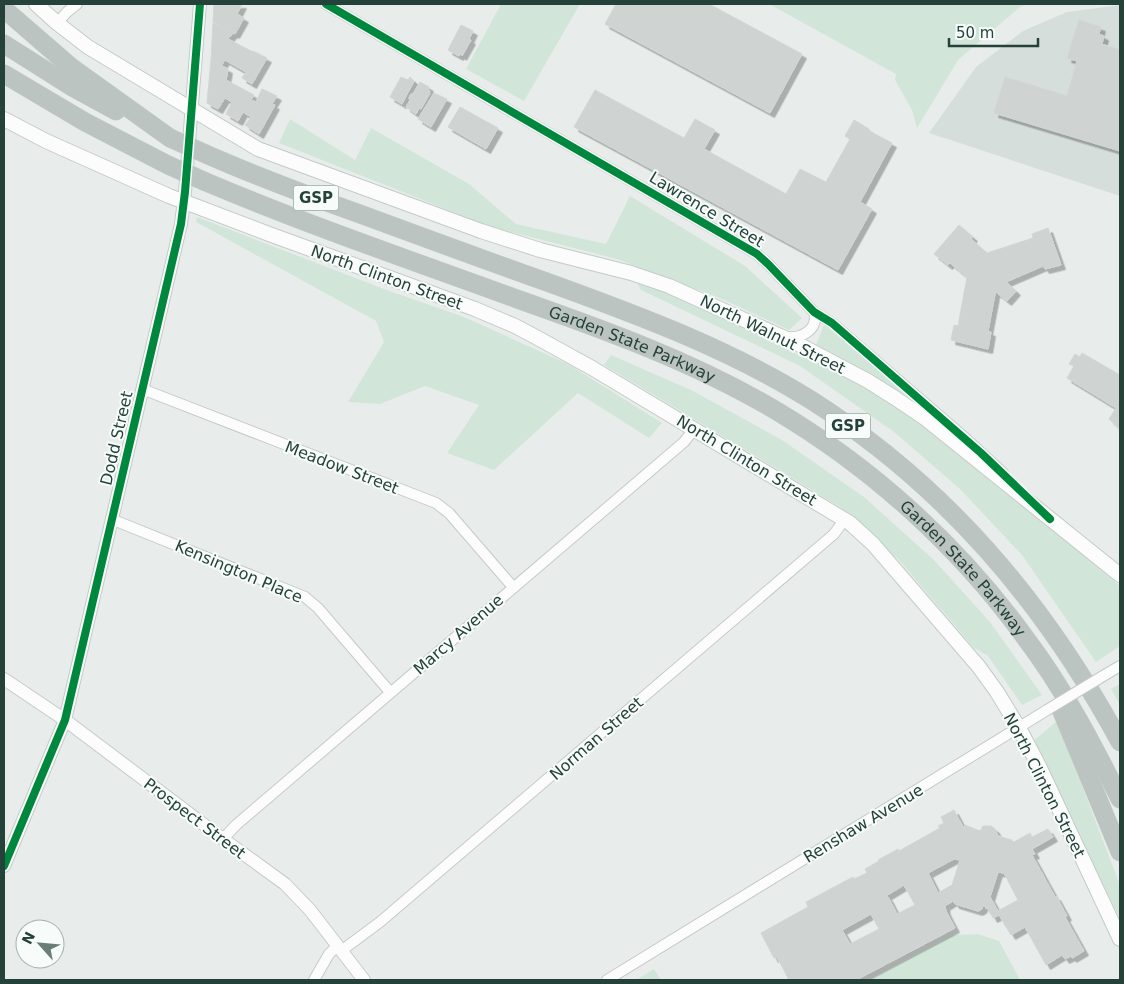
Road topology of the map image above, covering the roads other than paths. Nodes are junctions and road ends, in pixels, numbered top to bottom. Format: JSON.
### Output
{"nodes":[{"id":1,"x":36,"y":4,"type":"edge"},
{"id":2,"x":78,"y":4,"type":"edge"},
{"id":3,"x":200,"y":4,"type":"edge"},
{"id":4,"x":326,"y":4,"type":"edge"},
{"id":5,"x":4,"y":9,"type":"edge"},
{"id":6,"x":57,"y":23,"type":"junction"},
{"id":7,"x":4,"y":44,"type":"edge"},
{"id":8,"x":4,"y":74,"type":"edge"},
{"id":9,"x":192,"y":110,"type":"junction"},
{"id":10,"x":4,"y":119,"type":"edge"},
{"id":11,"x":170,"y":138,"type":"junction"},
{"id":12,"x":184,"y":202,"type":"junction"},
{"id":13,"x":814,"y":312,"type":"junction"},
{"id":14,"x":784,"y":337,"type":"junction"},
{"id":15,"x":142,"y":389,"type":"junction"},
{"id":16,"x":694,"y":429,"type":"junction"},
{"id":17,"x":112,"y":519,"type":"junction"},
{"id":18,"x":845,"y":519,"type":"junction"},
{"id":19,"x":1050,"y":519,"type":"junction"},
{"id":20,"x":1120,"y":575,"type":"edge"},
{"id":21,"x":513,"y":587,"type":"junction"},
{"id":22,"x":1038,"y":656,"type":"junction"},
{"id":23,"x":1120,"y":666,"type":"edge"},
{"id":24,"x":4,"y":679,"type":"edge"},
{"id":25,"x":390,"y":692,"type":"junction"},
{"id":26,"x":64,"y":720,"type":"junction"},
{"id":27,"x":1019,"y":728,"type":"junction"},
{"id":28,"x":1120,"y":742,"type":"edge"},
{"id":29,"x":1120,"y":798,"type":"edge"},
{"id":30,"x":223,"y":839,"type":"junction"},
{"id":31,"x":1120,"y":852,"type":"edge"},
{"id":32,"x":4,"y":866,"type":"edge"},
{"id":33,"x":1120,"y":939,"type":"edge"},
{"id":34,"x":339,"y":949,"type":"junction"},
{"id":35,"x":314,"y":980,"type":"edge"},
{"id":36,"x":364,"y":980,"type":"edge"},
{"id":37,"x":606,"y":980,"type":"edge"}],
"edges":[{"from":1,"to":6,"type":"main road","name":"North Walnut Street"},
{"from":2,"to":6,"type":"street"},
{"from":3,"to":9,"type":"street","name":"Dodd Street"},
{"from":4,"to":13,"type":"street","name":"Lawrence Street"},
{"from":5,"to":11,"type":"highway"},
{"from":6,"to":9,"type":"main road","name":"North Walnut Street"},
{"from":7,"to":11,"type":"highway","name":"Garden State Parkway","number":"GSP"},
{"from":8,"to":22,"type":"highway","name":"Garden State Parkway","number":"GSP","bridge":true},
{"from":9,"to":12,"type":"street","name":"Dodd Street"},
{"from":9,"to":14,"type":"main road","name":"North Walnut Street"},
{"from":10,"to":12,"type":"main road","name":"North Clinton Street"},
{"from":11,"to":28,"type":"highway","name":"Garden State Parkway","number":"GSP","bridge":true},
{"from":12,"to":15,"type":"street","name":"Dodd Street"},
{"from":12,"to":16,"type":"main road","name":"North Clinton Street"},
{"from":13,"to":14,"type":"street"},
{"from":13,"to":19,"type":"street","name":"Lawrence Street"},
{"from":14,"to":19,"type":"main road","name":"North Walnut Street"},
{"from":15,"to":17,"type":"street","name":"Dodd Street"},
{"from":15,"to":21,"type":"street","name":"Meadow Street"},
{"from":16,"to":18,"type":"main road","name":"North Clinton Street"},
{"from":16,"to":21,"type":"street","name":"Marcy Avenue"},
{"from":17,"to":25,"type":"street","name":"Kensington Place"},
{"from":17,"to":26,"type":"street","name":"Dodd Street"},
{"from":18,"to":27,"type":"main road","name":"North Clinton Street"},
{"from":18,"to":34,"type":"street","name":"Norman Street"},
{"from":19,"to":20,"type":"main road","name":"North Walnut Street"},
{"from":21,"to":25,"type":"street","name":"Marcy Avenue"},
{"from":22,"to":29,"type":"highway","name":"Garden State Parkway","number":"GSP"},
{"from":22,"to":31,"type":"highway"},
{"from":23,"to":27,"type":"street","name":"Renshaw Avenue","bridge":true},
{"from":24,"to":26,"type":"street","name":"Prospect Street"},
{"from":25,"to":30,"type":"street","name":"Marcy Avenue"},
{"from":26,"to":30,"type":"street","name":"Prospect Street"},
{"from":26,"to":32,"type":"street","name":"Dodd Street"},
{"from":27,"to":33,"type":"main road","name":"North Clinton Street"},
{"from":27,"to":37,"type":"street","name":"Renshaw Avenue"},
{"from":30,"to":34,"type":"street","name":"Prospect Street"},
{"from":34,"to":35,"type":"street","name":"Norman Street"},
{"from":34,"to":36,"type":"street","name":"Prospect Street"}]}
